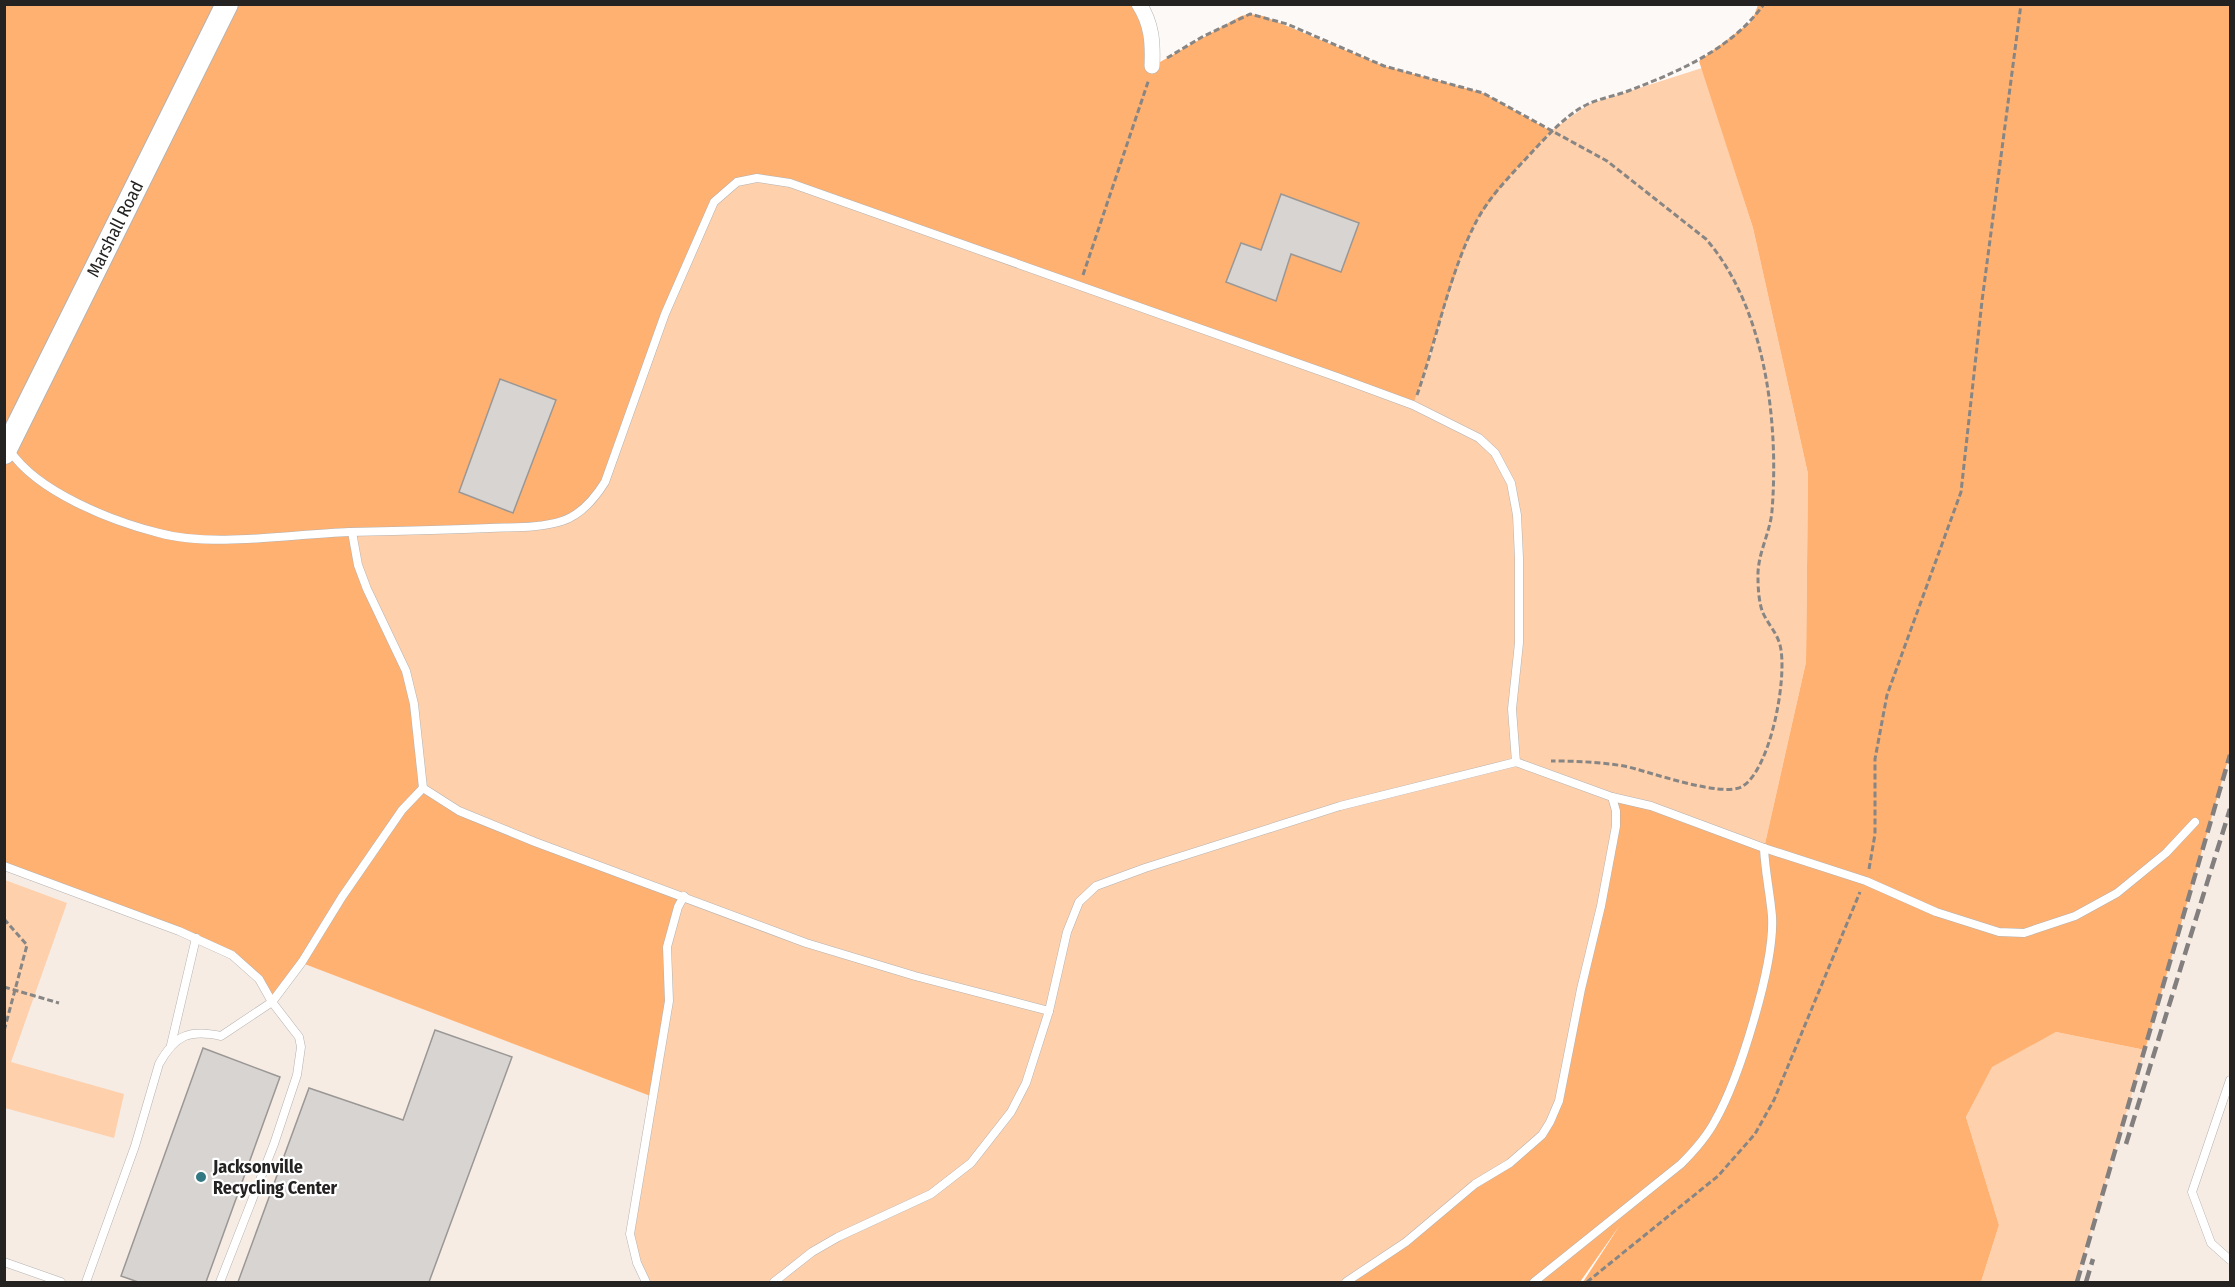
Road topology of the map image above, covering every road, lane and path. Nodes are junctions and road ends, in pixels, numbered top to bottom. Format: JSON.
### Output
{"nodes":[{"id":1,"x":227,"y":4,"type":"edge"},
{"id":2,"x":1139,"y":4,"type":"edge"},
{"id":3,"x":1764,"y":4,"type":"edge"},
{"id":4,"x":2021,"y":4,"type":"edge"},
{"id":5,"x":1152,"y":66,"type":"junction"},
{"id":6,"x":1551,"y":131,"type":"junction"},
{"id":7,"x":1079,"y":285,"type":"junction"},
{"id":8,"x":1413,"y":405,"type":"junction"},
{"id":9,"x":6,"y":450,"type":"edge"},
{"id":10,"x":352,"y":532,"type":"junction"},
{"id":11,"x":1516,"y":762,"type":"junction"},
{"id":12,"x":423,"y":788,"type":"junction"},
{"id":13,"x":1612,"y":797,"type":"junction"},
{"id":14,"x":2195,"y":822,"type":"dead end"},
{"id":15,"x":1764,"y":848,"type":"junction"},
{"id":16,"x":4,"y":866,"type":"edge"},
{"id":17,"x":1866,"y":881,"type":"junction"},
{"id":18,"x":684,"y":896,"type":"junction"},
{"id":19,"x":4,"y":919,"type":"edge"},
{"id":20,"x":196,"y":938,"type":"junction"},
{"id":21,"x":4,"y":987,"type":"edge"},
{"id":22,"x":17,"y":989,"type":"junction"},
{"id":23,"x":272,"y":1002,"type":"junction"},
{"id":24,"x":59,"y":1003,"type":"dead end"},
{"id":25,"x":1049,"y":1011,"type":"junction"},
{"id":26,"x":4,"y":1031,"type":"edge"},
{"id":27,"x":171,"y":1045,"type":"junction"},
{"id":28,"x":2230,"y":1080,"type":"edge"},
{"id":29,"x":2230,"y":1260,"type":"edge"},
{"id":30,"x":4,"y":1262,"type":"edge"},
{"id":31,"x":61,"y":1282,"type":"edge"},
{"id":32,"x":86,"y":1282,"type":"edge"},
{"id":33,"x":220,"y":1282,"type":"edge"},
{"id":34,"x":646,"y":1282,"type":"edge"},
{"id":35,"x":774,"y":1282,"type":"edge"},
{"id":36,"x":1346,"y":1282,"type":"edge"},
{"id":37,"x":1534,"y":1282,"type":"edge"},
{"id":38,"x":1587,"y":1282,"type":"edge"}],
"edges":[{"from":1,"to":9,"type":"main road","name":"Marshall Road"},
{"from":2,"to":5,"type":"street"},
{"from":3,"to":6,"type":"path"},
{"from":4,"to":17,"type":"path"},
{"from":5,"to":6,"type":"path"},
{"from":5,"to":7,"type":"path"},
{"from":6,"to":8,"type":"path"},
{"from":6,"to":11,"type":"path"},
{"from":7,"to":8,"type":"lane"},
{"from":7,"to":10,"type":"lane"},
{"from":8,"to":11,"type":"lane"},
{"from":9,"to":10,"type":"lane"},
{"from":10,"to":12,"type":"lane"},
{"from":11,"to":13,"type":"lane"},
{"from":11,"to":25,"type":"lane"},
{"from":12,"to":18,"type":"lane"},
{"from":12,"to":23,"type":"lane"},
{"from":13,"to":15,"type":"lane"},
{"from":13,"to":36,"type":"lane"},
{"from":14,"to":17,"type":"lane"},
{"from":15,"to":17,"type":"lane"},
{"from":15,"to":37,"type":"lane"},
{"from":16,"to":20,"type":"lane"},
{"from":17,"to":38,"type":"path"},
{"from":18,"to":25,"type":"lane"},
{"from":18,"to":34,"type":"lane"},
{"from":19,"to":22,"type":"path"},
{"from":20,"to":23,"type":"lane"},
{"from":20,"to":27,"type":"lane"},
{"from":21,"to":22,"type":"path"},
{"from":22,"to":24,"type":"path"},
{"from":22,"to":26,"type":"path"},
{"from":23,"to":27,"type":"lane"},
{"from":23,"to":33,"type":"lane"},
{"from":25,"to":35,"type":"lane"},
{"from":27,"to":32,"type":"lane"},
{"from":28,"to":29,"type":"lane"},
{"from":30,"to":31,"type":"lane"}]}
